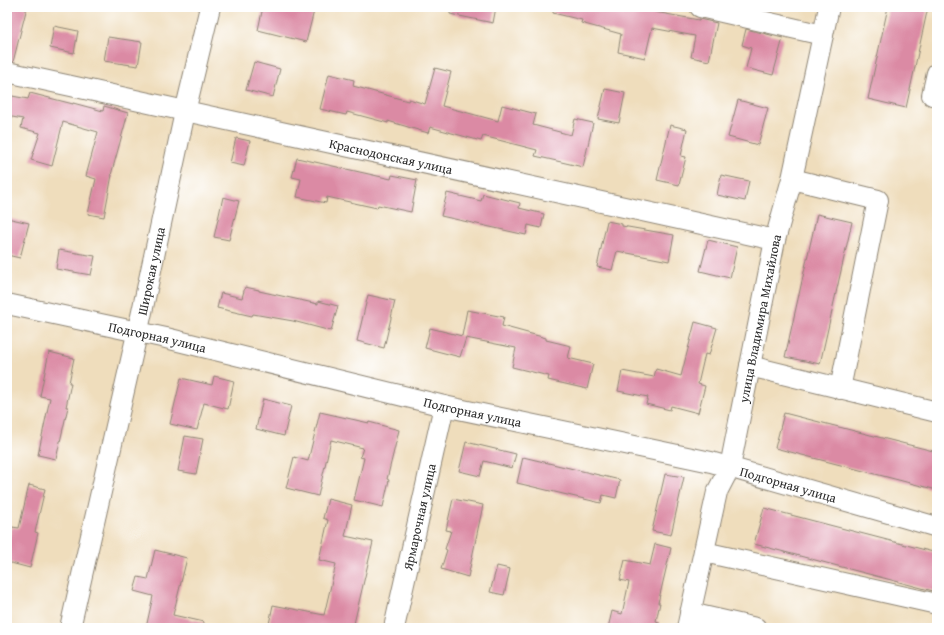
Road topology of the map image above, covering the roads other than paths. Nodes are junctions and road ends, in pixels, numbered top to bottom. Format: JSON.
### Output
{"nodes":[{"id":1,"x":210,"y":7,"type":"edge"},
{"id":2,"x":700,"y":7,"type":"edge"},
{"id":3,"x":829,"y":7,"type":"edge"},
{"id":4,"x":823,"y":35,"type":"junction"},
{"id":5,"x":7,"y":72,"type":"edge"},
{"id":6,"x":937,"y":73,"type":"edge"},
{"id":7,"x":932,"y":95,"type":"dead end"},
{"id":8,"x":185,"y":112,"type":"junction"},
{"id":9,"x":792,"y":179,"type":"junction"},
{"id":10,"x":775,"y":240,"type":"junction"},
{"id":11,"x":7,"y":304,"type":"edge"},
{"id":12,"x":137,"y":332,"type":"junction"},
{"id":13,"x":750,"y":366,"type":"junction"},
{"id":14,"x":840,"y":389,"type":"junction"},
{"id":15,"x":444,"y":406,"type":"junction"},
{"id":16,"x":937,"y":412,"type":"edge"},
{"id":17,"x":730,"y":467,"type":"junction"},
{"id":18,"x":937,"y":527,"type":"edge"},
{"id":19,"x":704,"y":552,"type":"junction"},
{"id":20,"x":937,"y":604,"type":"edge"},
{"id":21,"x":689,"y":621,"type":"edge"},
{"id":22,"x":70,"y":628,"type":"edge"},
{"id":23,"x":394,"y":628,"type":"edge"},
{"id":24,"x":756,"y":628,"type":"edge"}],
"edges":[{"from":1,"to":8,"type":"street","name":"Широкая улица"},
{"from":2,"to":4,"type":"street"},
{"from":3,"to":4,"type":"street","name":"улица Владимира Михайлова"},
{"from":4,"to":9,"type":"street","name":"улица Владимира Михайлова"},
{"from":5,"to":8,"type":"street","name":"Краснодонская улица"},
{"from":6,"to":7,"type":"street"},
{"from":8,"to":10,"type":"street","name":"Краснодонская улица"},
{"from":8,"to":12,"type":"street","name":"Широкая улица"},
{"from":9,"to":10,"type":"street","name":"улица Владимира Михайлова"},
{"from":9,"to":14,"type":"street"},
{"from":10,"to":13,"type":"street","name":"улица Владимира Михайлова"},
{"from":11,"to":12,"type":"street","name":"Подгорная улица"},
{"from":12,"to":15,"type":"street","name":"Подгорная улица"},
{"from":12,"to":22,"type":"street","name":"Широкая улица"},
{"from":13,"to":14,"type":"street"},
{"from":13,"to":17,"type":"street","name":"улица Владимира Михайлова"},
{"from":14,"to":16,"type":"street"},
{"from":15,"to":17,"type":"street","name":"Подгорная улица"},
{"from":15,"to":23,"type":"street","name":"Ярмарочная улица"},
{"from":17,"to":18,"type":"street","name":"Подгорная улица"},
{"from":17,"to":19,"type":"street","name":"улица Владимира Михайлова"},
{"from":19,"to":20,"type":"street"},
{"from":19,"to":21,"type":"street","name":"улица Владимира Михайлова"},
{"from":21,"to":24,"type":"street"}]}
